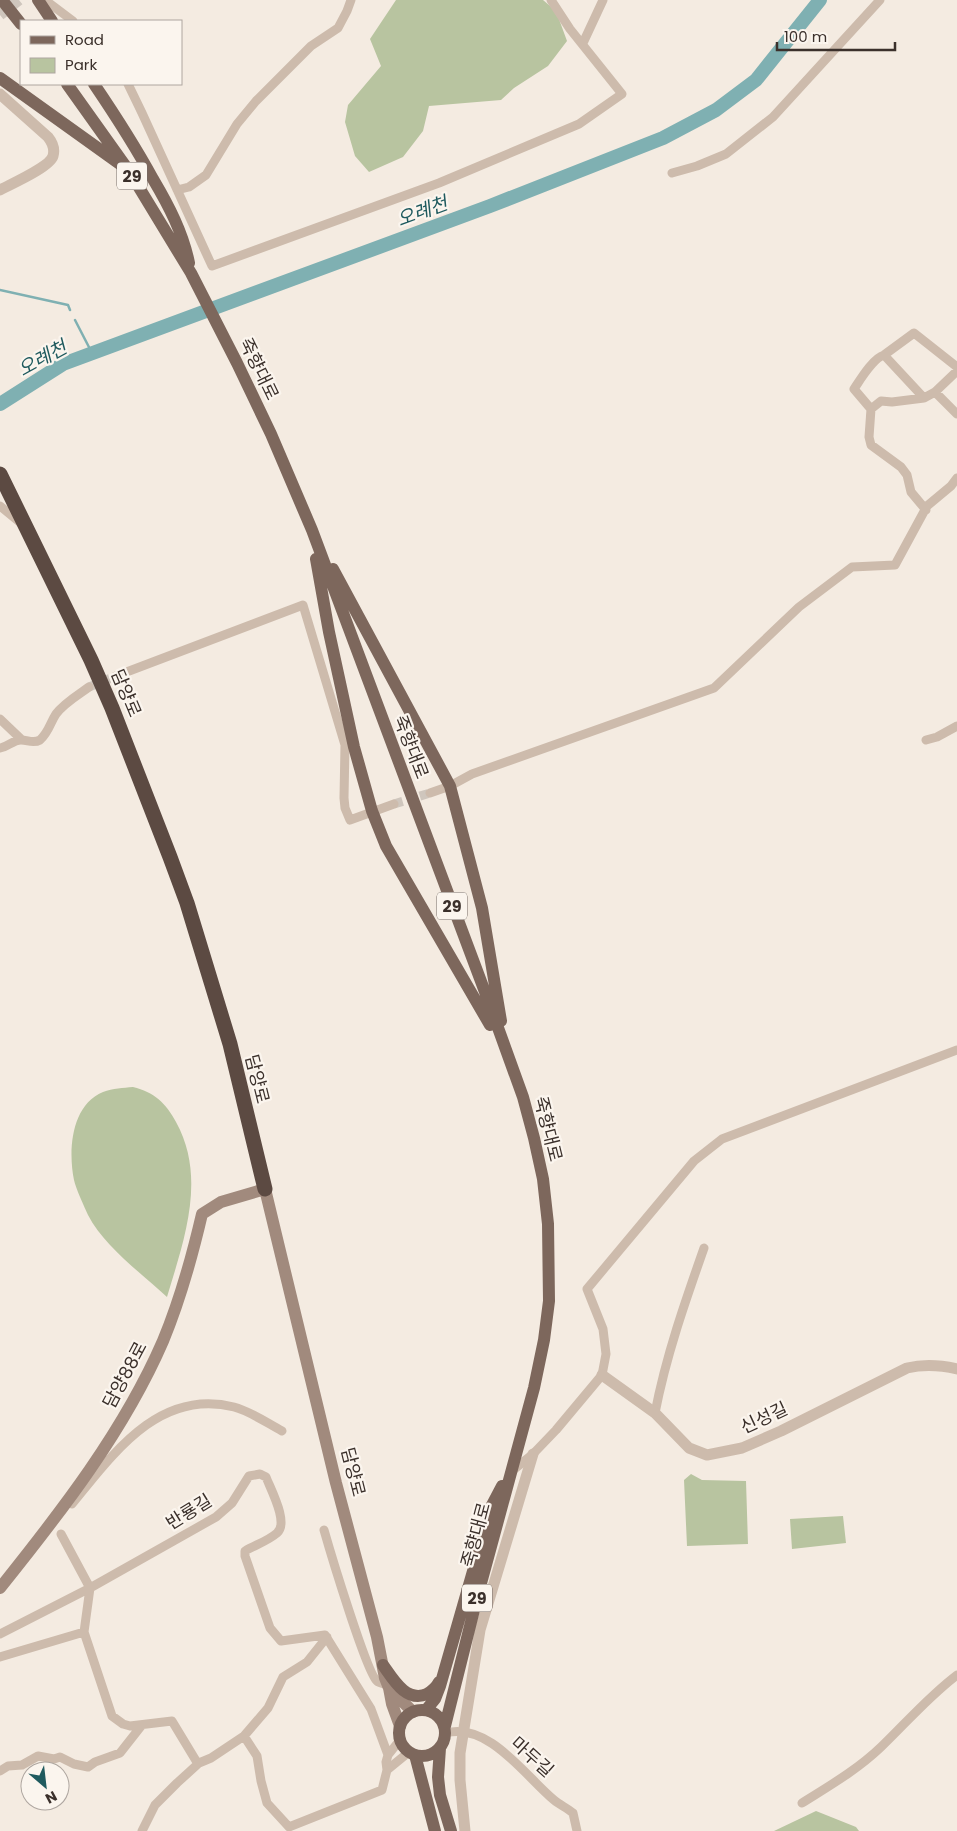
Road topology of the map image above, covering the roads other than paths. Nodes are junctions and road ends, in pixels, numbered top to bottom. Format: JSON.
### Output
{"nodes":[{"id":1,"x":2,"y":0,"type":"edge"},
{"id":2,"x":38,"y":0,"type":"edge"},
{"id":3,"x":45,"y":0,"type":"edge"},
{"id":4,"x":350,"y":0,"type":"edge"},
{"id":5,"x":551,"y":0,"type":"edge"},
{"id":6,"x":603,"y":0,"type":"edge"},
{"id":7,"x":880,"y":0,"type":"edge"},
{"id":8,"x":51,"y":20,"type":"edge"},
{"id":9,"x":72,"y":20,"type":"edge"},
{"id":10,"x":20,"y":23,"type":"edge"},
{"id":11,"x":583,"y":43,"type":"junction"},
{"id":12,"x":0,"y":78,"type":"edge"},
{"id":13,"x":68,"y":85,"type":"edge"},
{"id":14,"x":95,"y":85,"type":"edge"},
{"id":15,"x":128,"y":85,"type":"edge"},
{"id":16,"x":0,"y":94,"type":"edge"},
{"id":17,"x":129,"y":171,"type":"junction"},
{"id":18,"x":672,"y":172,"type":"dead end"},
{"id":19,"x":0,"y":190,"type":"edge"},
{"id":20,"x":177,"y":190,"type":"junction"},
{"id":21,"x":191,"y":273,"type":"junction"},
{"id":22,"x":884,"y":355,"type":"junction"},
{"id":23,"x":957,"y":369,"type":"edge"},
{"id":24,"x":934,"y":392,"type":"junction"},
{"id":25,"x":924,"y":398,"type":"junction"},
{"id":26,"x":871,"y":409,"type":"junction"},
{"id":27,"x":957,"y":414,"type":"edge"},
{"id":28,"x":0,"y":474,"type":"edge"},
{"id":29,"x":957,"y":478,"type":"edge"},
{"id":30,"x":0,"y":506,"type":"edge"},
{"id":31,"x":926,"y":510,"type":"junction"},
{"id":32,"x":28,"y":530,"type":"junction"},
{"id":33,"x":312,"y":530,"type":"junction"},
{"id":34,"x":116,"y":676,"type":"tunnel mouth"},
{"id":35,"x":89,"y":687,"type":"tunnel mouth"},
{"id":36,"x":0,"y":720,"type":"edge"},
{"id":37,"x":957,"y":726,"type":"edge"},
{"id":38,"x":22,"y":740,"type":"junction"},
{"id":39,"x":926,"y":740,"type":"dead end"},
{"id":40,"x":0,"y":748,"type":"edge"},
{"id":41,"x":450,"y":786,"type":"junction"},
{"id":42,"x":430,"y":793,"type":"tunnel mouth"},
{"id":43,"x":394,"y":804,"type":"tunnel mouth"},
{"id":44,"x":372,"y":811,"type":"junction"},
{"id":45,"x":957,"y":1050,"type":"edge"},
{"id":46,"x":507,"y":1053,"type":"junction"},
{"id":47,"x":265,"y":1189,"type":"junction"},
{"id":48,"x":704,"y":1248,"type":"dead end"},
{"id":49,"x":957,"y":1369,"type":"edge"},
{"id":50,"x":602,"y":1375,"type":"junction"},
{"id":51,"x":655,"y":1413,"type":"junction"},
{"id":52,"x":282,"y":1431,"type":"dead end"},
{"id":53,"x":533,"y":1454,"type":"junction"},
{"id":54,"x":512,"y":1471,"type":"junction"},
{"id":55,"x":324,"y":1530,"type":"dead end"},
{"id":56,"x":60,"y":1534,"type":"dead end"},
{"id":57,"x":10,"y":1576,"type":"junction"},
{"id":58,"x":0,"y":1588,"type":"edge"},
{"id":59,"x":90,"y":1588,"type":"junction"},
{"id":60,"x":84,"y":1632,"type":"junction"},
{"id":61,"x":0,"y":1634,"type":"edge"},
{"id":62,"x":327,"y":1637,"type":"junction"},
{"id":63,"x":0,"y":1657,"type":"edge"},
{"id":64,"x":383,"y":1665,"type":"junction"},
{"id":65,"x":445,"y":1669,"type":"junction"},
{"id":66,"x":957,"y":1676,"type":"edge"},
{"id":67,"x":388,"y":1687,"type":"junction"},
{"id":68,"x":426,"y":1710,"type":"junction"},
{"id":69,"x":412,"y":1712,"type":"junction"},
{"id":70,"x":142,"y":1725,"type":"junction"},
{"id":71,"x":400,"y":1726,"type":"junction"},
{"id":72,"x":445,"y":1730,"type":"junction"},
{"id":73,"x":463,"y":1732,"type":"junction"},
{"id":74,"x":244,"y":1736,"type":"junction"},
{"id":75,"x":400,"y":1740,"type":"junction"},
{"id":76,"x":440,"y":1748,"type":"junction"},
{"id":77,"x":412,"y":1753,"type":"junction"},
{"id":78,"x":388,"y":1756,"type":"junction"},
{"id":79,"x":198,"y":1764,"type":"junction"},
{"id":80,"x":387,"y":1770,"type":"junction"},
{"id":81,"x":0,"y":1771,"type":"edge"},
{"id":82,"x":802,"y":1803,"type":"dead end"},
{"id":83,"x":142,"y":1831,"type":"edge"},
{"id":84,"x":435,"y":1831,"type":"edge"},
{"id":85,"x":451,"y":1831,"type":"edge"},
{"id":86,"x":465,"y":1831,"type":"edge"},
{"id":87,"x":577,"y":1831,"type":"edge"}],
"edges":[{"from":1,"to":10,"type":"main road"},
{"from":2,"to":8,"type":"main road"},
{"from":3,"to":9,"type":"street"},
{"from":4,"to":20,"type":"street"},
{"from":5,"to":11,"type":"street"},
{"from":6,"to":11,"type":"street"},
{"from":7,"to":18,"type":"street"},
{"from":11,"to":20,"type":"street"},
{"from":12,"to":17,"type":"main road"},
{"from":13,"to":17,"type":"main road","name":"죽향대로","number":"29"},
{"from":14,"to":21,"type":"main road"},
{"from":15,"to":20,"type":"street"},
{"from":16,"to":19,"type":"street"},
{"from":17,"to":21,"type":"main road","name":"죽향대로","number":"29"},
{"from":21,"to":33,"type":"main road","name":"죽향대로","number":"29"},
{"from":22,"to":23,"type":"street"},
{"from":22,"to":25,"type":"street"},
{"from":22,"to":26,"type":"street"},
{"from":23,"to":24,"type":"street"},
{"from":24,"to":25,"type":"street"},
{"from":24,"to":27,"type":"street"},
{"from":25,"to":26,"type":"street"},
{"from":26,"to":31,"type":"street"},
{"from":28,"to":32,"type":"highway","name":"담양로"},
{"from":29,"to":31,"type":"street"},
{"from":30,"to":32,"type":"street"},
{"from":31,"to":41,"type":"street"},
{"from":32,"to":47,"type":"highway","name":"담양로"},
{"from":33,"to":41,"type":"main road"},
{"from":33,"to":44,"type":"main road"},
{"from":33,"to":46,"type":"main road","name":"죽향대로","number":"29"},
{"from":34,"to":44,"type":"street"},
{"from":35,"to":38,"type":"street"},
{"from":36,"to":38,"type":"street"},
{"from":37,"to":39,"type":"street"},
{"from":38,"to":40,"type":"street"},
{"from":41,"to":42,"type":"street"},
{"from":41,"to":46,"type":"main road"},
{"from":43,"to":44,"type":"street"},
{"from":44,"to":46,"type":"main road"},
{"from":45,"to":50,"type":"street"},
{"from":46,"to":54,"type":"main road","name":"죽향대로","number":"29"},
{"from":47,"to":57,"type":"main road","name":"담양88로"},
{"from":47,"to":64,"type":"main road","name":"담양로"},
{"from":48,"to":51,"type":"street"},
{"from":49,"to":51,"type":"street","name":"신성길"},
{"from":50,"to":51,"type":"street","name":"신성길"},
{"from":50,"to":53,"type":"street"},
{"from":52,"to":57,"type":"street"},
{"from":53,"to":54,"type":"street"},
{"from":53,"to":73,"type":"street"},
{"from":54,"to":65,"type":"main road","name":"죽향대로","number":"29"},
{"from":54,"to":72,"type":"main road","name":"죽향대로","number":"29"},
{"from":55,"to":67,"type":"street"},
{"from":56,"to":59,"type":"street"},
{"from":57,"to":58,"type":"main road","name":"담양88로"},
{"from":59,"to":60,"type":"street"},
{"from":59,"to":61,"type":"street","name":"반룡길"},
{"from":59,"to":62,"type":"street","name":"반룡길"},
{"from":60,"to":63,"type":"street"},
{"from":60,"to":70,"type":"street"},
{"from":62,"to":74,"type":"street"},
{"from":62,"to":78,"type":"street"},
{"from":64,"to":65,"type":"main road"},
{"from":64,"to":67,"type":"main road","name":"담양로"},
{"from":65,"to":68,"type":"main road","name":"죽향대로","number":"29"},
{"from":66,"to":82,"type":"street"},
{"from":67,"to":69,"type":"main road","name":"담양로"},
{"from":67,"to":71,"type":"main road"},
{"from":68,"to":69,"type":"main road"},
{"from":68,"to":72,"type":"main road"},
{"from":69,"to":71,"type":"main road"},
{"from":70,"to":79,"type":"street"},
{"from":70,"to":81,"type":"street"},
{"from":71,"to":75,"type":"main road"},
{"from":72,"to":73,"type":"street","name":"마두길"},
{"from":72,"to":76,"type":"main road"},
{"from":73,"to":86,"type":"street"},
{"from":73,"to":87,"type":"street","name":"마두길"},
{"from":74,"to":79,"type":"street"},
{"from":74,"to":80,"type":"street"},
{"from":75,"to":77,"type":"main road"},
{"from":75,"to":78,"type":"street"},
{"from":76,"to":77,"type":"main road"},
{"from":76,"to":85,"type":"main road"},
{"from":77,"to":80,"type":"street"},
{"from":77,"to":84,"type":"main road"},
{"from":78,"to":80,"type":"street"},
{"from":79,"to":83,"type":"street"}]}
